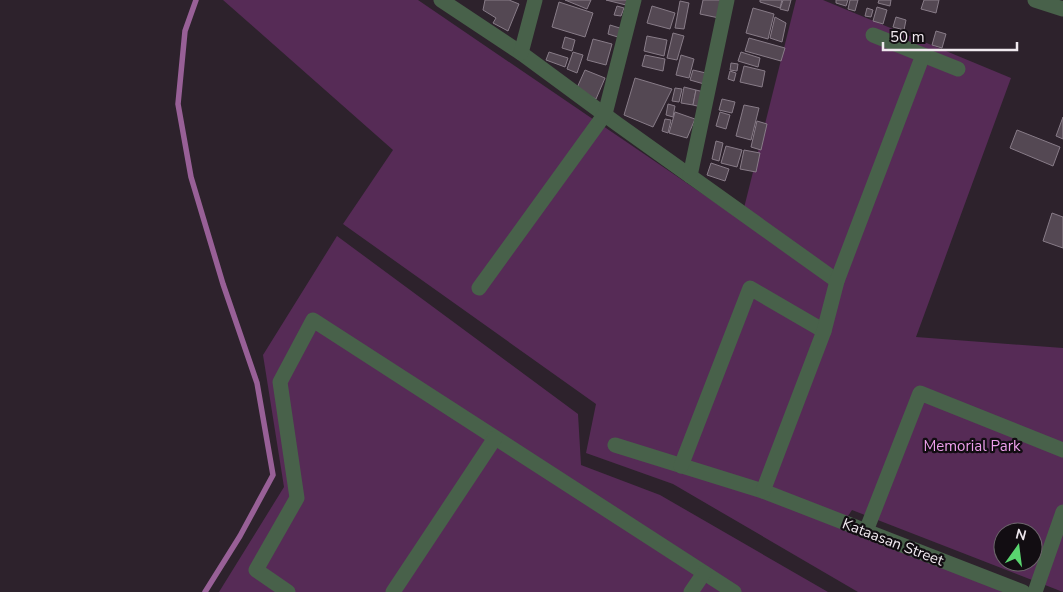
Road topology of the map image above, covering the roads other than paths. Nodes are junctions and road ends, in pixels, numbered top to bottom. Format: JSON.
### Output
{"nodes":[{"id":1,"x":441,"y":0,"type":"edge"},
{"id":2,"x":535,"y":0,"type":"edge"},
{"id":3,"x":634,"y":0,"type":"edge"},
{"id":4,"x":728,"y":0,"type":"edge"},
{"id":5,"x":1035,"y":0,"type":"edge"},
{"id":6,"x":1063,"y":9,"type":"edge"},
{"id":7,"x":873,"y":35,"type":"dead end"},
{"id":8,"x":521,"y":53,"type":"junction"},
{"id":9,"x":923,"y":55,"type":"junction"},
{"id":10,"x":958,"y":69,"type":"dead end"},
{"id":11,"x":605,"y":114,"type":"junction"},
{"id":12,"x":690,"y":176,"type":"junction"},
{"id":13,"x":837,"y":280,"type":"junction"},
{"id":14,"x":480,"y":288,"type":"dead end"},
{"id":15,"x":824,"y":331,"type":"junction"},
{"id":16,"x":496,"y":438,"type":"junction"},
{"id":17,"x":615,"y":445,"type":"dead end"},
{"id":18,"x":1063,"y":450,"type":"edge"},
{"id":19,"x":681,"y":466,"type":"junction"},
{"id":20,"x":763,"y":491,"type":"junction"},
{"id":21,"x":1063,"y":512,"type":"edge"},
{"id":22,"x":866,"y":531,"type":"junction"},
{"id":23,"x":704,"y":573,"type":"junction"},
{"id":24,"x":288,"y":592,"type":"edge"},
{"id":25,"x":393,"y":592,"type":"edge"},
{"id":26,"x":692,"y":592,"type":"edge"},
{"id":27,"x":734,"y":592,"type":"edge"},
{"id":28,"x":1023,"y":592,"type":"edge"},
{"id":29,"x":1035,"y":592,"type":"edge"}],
"edges":[{"from":1,"to":8,"type":"street"},
{"from":2,"to":8,"type":"street"},
{"from":3,"to":11,"type":"street"},
{"from":4,"to":12,"type":"street"},
{"from":5,"to":6,"type":"street"},
{"from":7,"to":9,"type":"street"},
{"from":8,"to":11,"type":"street"},
{"from":9,"to":10,"type":"street"},
{"from":9,"to":13,"type":"street"},
{"from":11,"to":12,"type":"street"},
{"from":11,"to":14,"type":"street"},
{"from":12,"to":13,"type":"street"},
{"from":13,"to":15,"type":"street"},
{"from":15,"to":19,"type":"street"},
{"from":15,"to":20,"type":"street"},
{"from":16,"to":23,"type":"street"},
{"from":16,"to":24,"type":"street"},
{"from":16,"to":25,"type":"street"},
{"from":17,"to":19,"type":"street","name":"Kataasan Street"},
{"from":18,"to":22,"type":"street"},
{"from":19,"to":20,"type":"street","name":"Kataasan Street"},
{"from":20,"to":22,"type":"street","name":"Kataasan Street"},
{"from":21,"to":29,"type":"street"},
{"from":22,"to":28,"type":"street","name":"Kataasan Street"},
{"from":23,"to":26,"type":"street"},
{"from":23,"to":27,"type":"street"}]}
